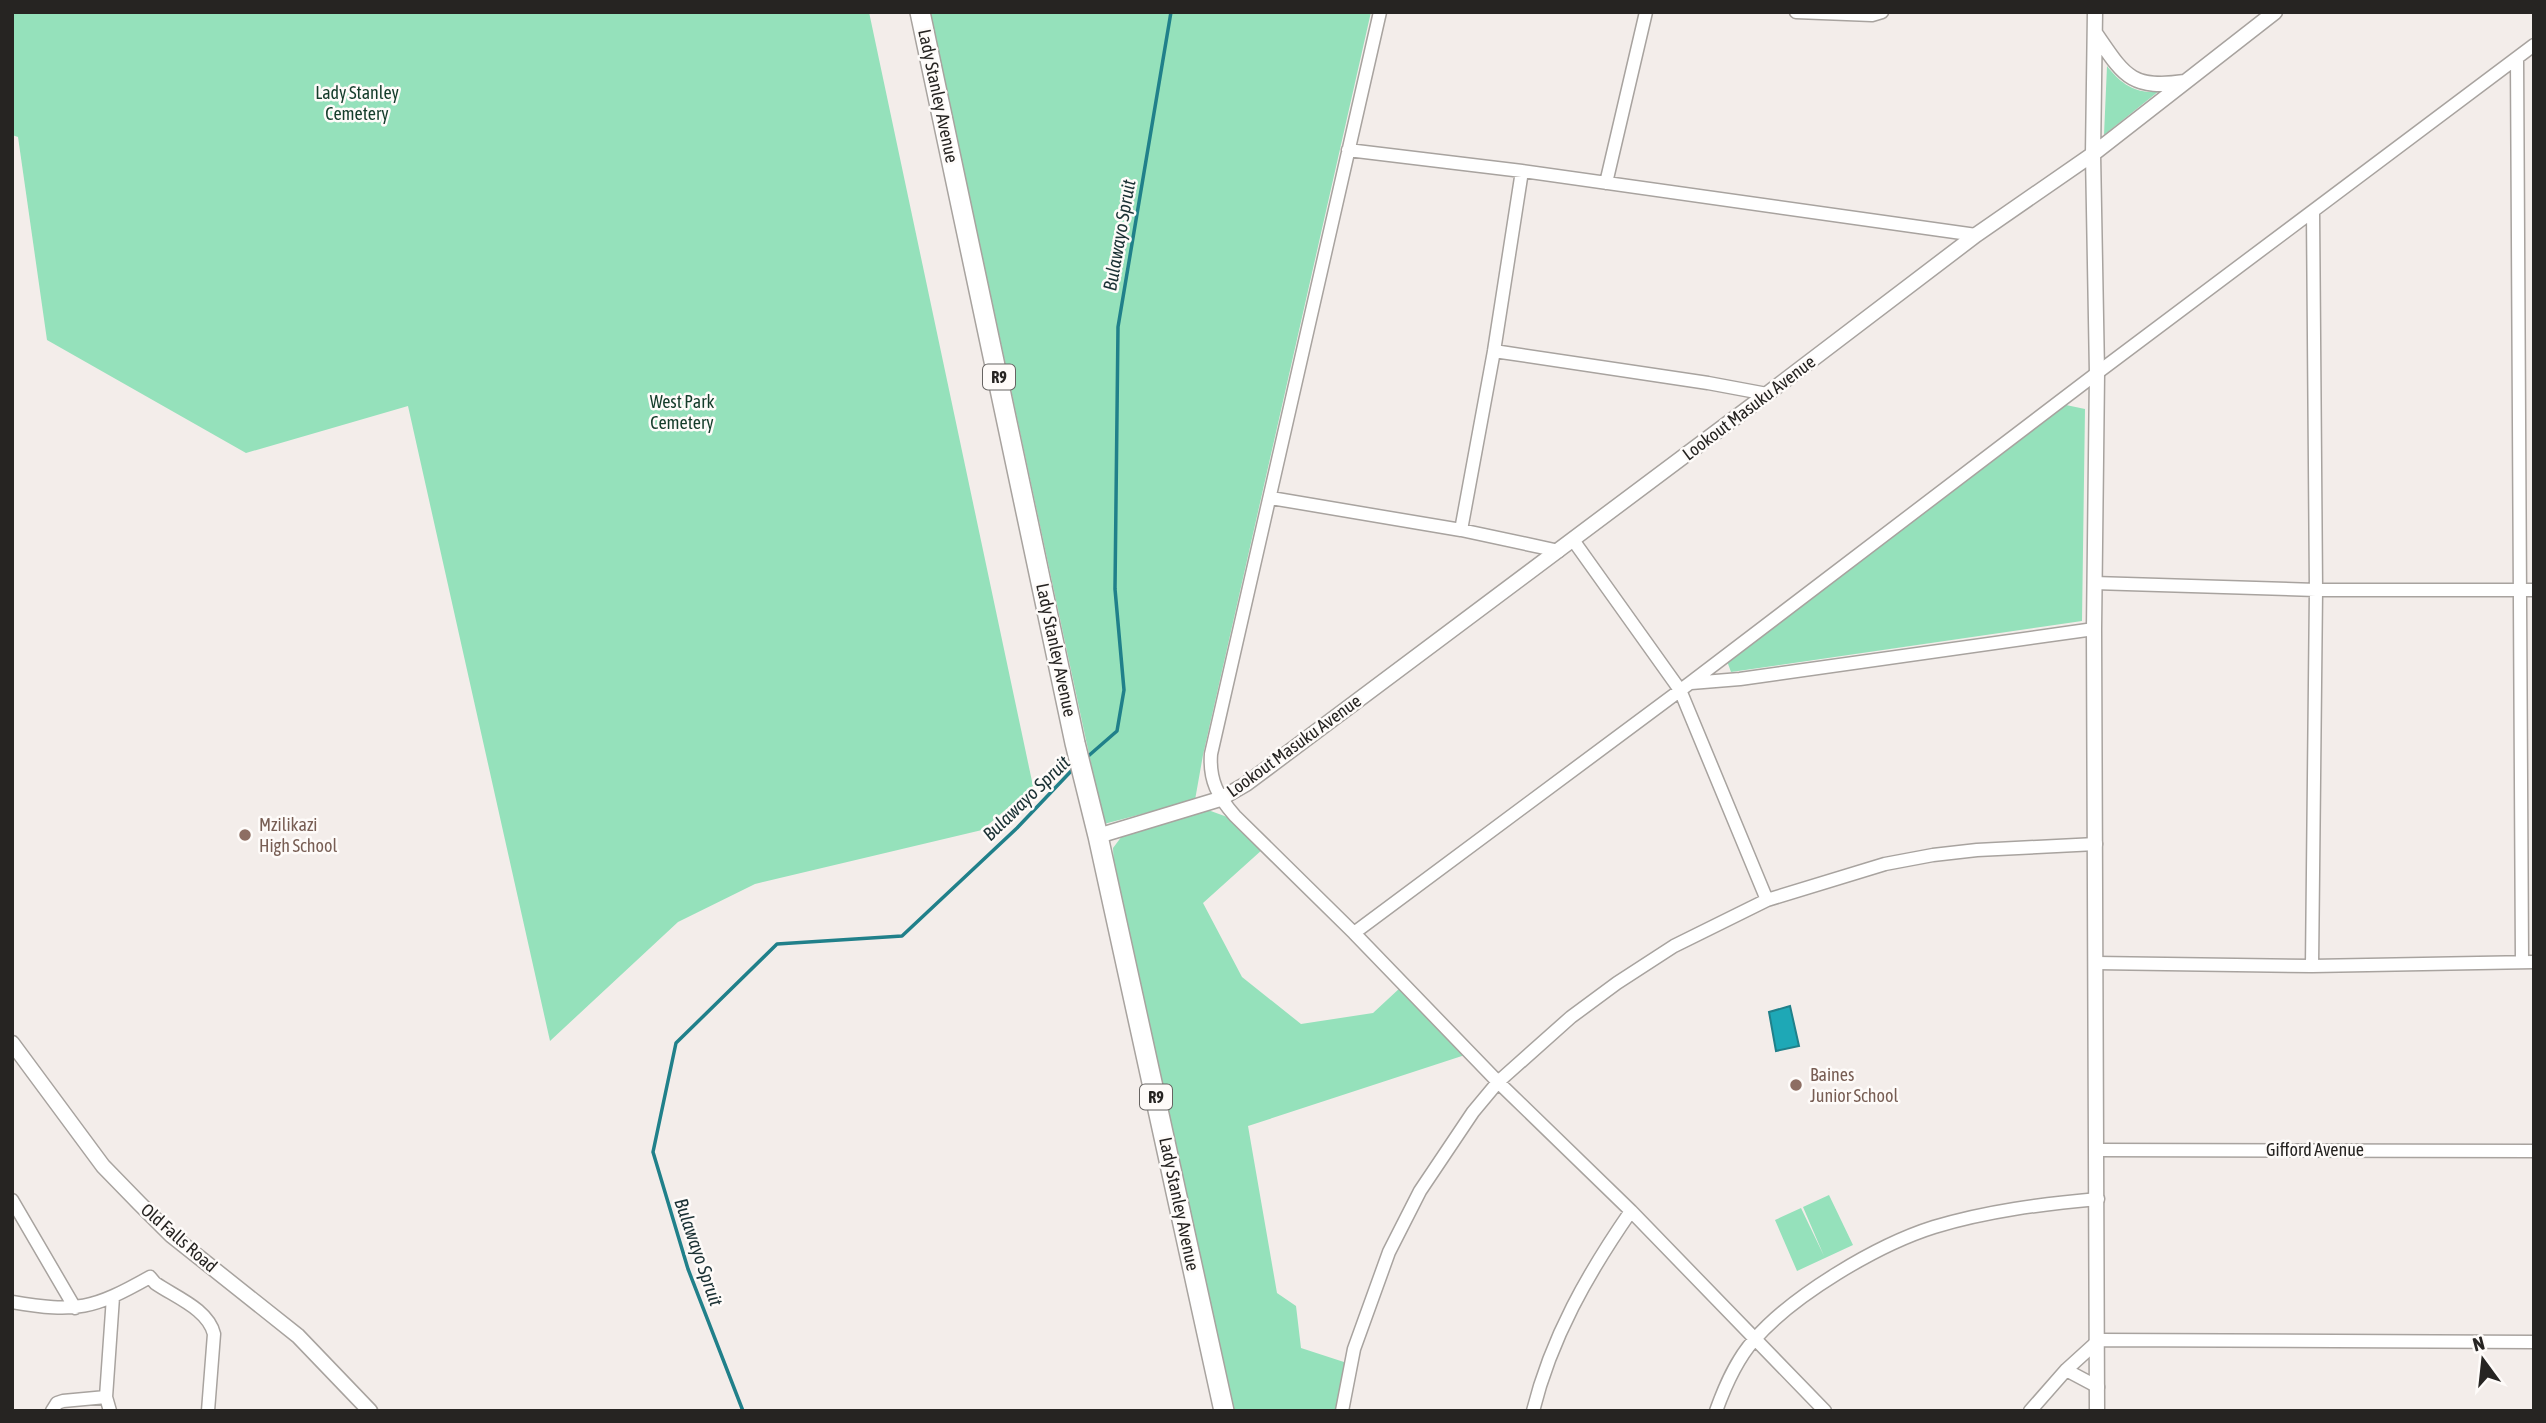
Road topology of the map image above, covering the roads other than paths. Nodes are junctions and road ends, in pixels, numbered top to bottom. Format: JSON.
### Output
{"nodes":[{"id":1,"x":920,"y":12,"type":"edge"},
{"id":2,"x":1380,"y":12,"type":"edge"},
{"id":3,"x":1646,"y":12,"type":"edge"},
{"id":4,"x":1796,"y":12,"type":"edge"},
{"id":5,"x":1882,"y":12,"type":"edge"},
{"id":6,"x":2095,"y":12,"type":"edge"},
{"id":7,"x":2275,"y":12,"type":"edge"},
{"id":8,"x":2095,"y":33,"type":"junction"},
{"id":9,"x":2534,"y":45,"type":"edge"},
{"id":10,"x":2517,"y":58,"type":"junction"},
{"id":11,"x":2186,"y":82,"type":"junction"},
{"id":12,"x":1348,"y":150,"type":"junction"},
{"id":13,"x":2093,"y":154,"type":"junction"},
{"id":14,"x":1522,"y":171,"type":"junction"},
{"id":15,"x":1606,"y":183,"type":"junction"},
{"id":16,"x":2313,"y":211,"type":"junction"},
{"id":17,"x":1976,"y":235,"type":"junction"},
{"id":18,"x":1494,"y":351,"type":"junction"},
{"id":19,"x":2097,"y":373,"type":"junction"},
{"id":20,"x":1768,"y":394,"type":"junction"},
{"id":21,"x":1270,"y":498,"type":"junction"},
{"id":22,"x":1461,"y":530,"type":"junction"},
{"id":23,"x":1573,"y":540,"type":"junction"},
{"id":24,"x":1559,"y":551,"type":"junction"},
{"id":25,"x":2094,"y":583,"type":"junction"},
{"id":26,"x":2316,"y":590,"type":"junction"},
{"id":27,"x":2519,"y":590,"type":"junction"},
{"id":28,"x":2534,"y":590,"type":"edge"},
{"id":29,"x":2094,"y":629,"type":"junction"},
{"id":30,"x":1685,"y":686,"type":"junction"},
{"id":31,"x":1220,"y":799,"type":"junction"},
{"id":32,"x":1098,"y":836,"type":"junction"},
{"id":33,"x":2096,"y":844,"type":"junction"},
{"id":34,"x":1767,"y":900,"type":"junction"},
{"id":35,"x":1354,"y":933,"type":"junction"},
{"id":36,"x":2528,"y":962,"type":"edge"},
{"id":37,"x":2096,"y":963,"type":"junction"},
{"id":38,"x":2312,"y":966,"type":"junction"},
{"id":39,"x":12,"y":1043,"type":"edge"},
{"id":40,"x":1498,"y":1082,"type":"junction"},
{"id":41,"x":2097,"y":1150,"type":"junction"},
{"id":42,"x":2534,"y":1151,"type":"edge"},
{"id":43,"x":2098,"y":1199,"type":"junction"},
{"id":44,"x":12,"y":1200,"type":"edge"},
{"id":45,"x":1631,"y":1211,"type":"junction"},
{"id":46,"x":113,"y":1297,"type":"junction"},
{"id":47,"x":12,"y":1302,"type":"edge"},
{"id":48,"x":75,"y":1308,"type":"junction"},
{"id":49,"x":1754,"y":1340,"type":"junction"},
{"id":50,"x":2099,"y":1340,"type":"junction"},
{"id":51,"x":2534,"y":1342,"type":"edge"},
{"id":52,"x":2066,"y":1370,"type":"junction"},
{"id":53,"x":2098,"y":1387,"type":"junction"},
{"id":54,"x":106,"y":1397,"type":"junction"},
{"id":55,"x":52,"y":1411,"type":"edge"},
{"id":56,"x":110,"y":1411,"type":"edge"},
{"id":57,"x":208,"y":1411,"type":"edge"},
{"id":58,"x":370,"y":1411,"type":"edge"},
{"id":59,"x":1224,"y":1411,"type":"edge"},
{"id":60,"x":1342,"y":1411,"type":"edge"},
{"id":61,"x":1533,"y":1411,"type":"edge"},
{"id":62,"x":1716,"y":1411,"type":"edge"},
{"id":63,"x":1825,"y":1411,"type":"edge"},
{"id":64,"x":2030,"y":1411,"type":"edge"},
{"id":65,"x":2097,"y":1411,"type":"edge"}],
"edges":[{"from":1,"to":32,"type":"highway","name":"Lady Stanley Avenue","number":"R9"},
{"from":2,"to":12,"type":"street"},
{"from":3,"to":15,"type":"street"},
{"from":4,"to":5,"type":"street"},
{"from":6,"to":8,"type":"street"},
{"from":7,"to":11,"type":"street","name":"Lookout Masuku Avenue"},
{"from":8,"to":11,"type":"street"},
{"from":8,"to":13,"type":"street"},
{"from":9,"to":10,"type":"street"},
{"from":10,"to":16,"type":"street"},
{"from":10,"to":27,"type":"street"},
{"from":11,"to":13,"type":"street","name":"Lookout Masuku Avenue"},
{"from":12,"to":14,"type":"street"},
{"from":12,"to":21,"type":"street"},
{"from":13,"to":17,"type":"street","name":"Lookout Masuku Avenue"},
{"from":13,"to":19,"type":"street"},
{"from":14,"to":15,"type":"street"},
{"from":14,"to":18,"type":"street"},
{"from":15,"to":17,"type":"street"},
{"from":16,"to":19,"type":"street"},
{"from":16,"to":26,"type":"street"},
{"from":17,"to":20,"type":"street","name":"Lookout Masuku Avenue"},
{"from":18,"to":20,"type":"street"},
{"from":18,"to":22,"type":"street"},
{"from":19,"to":25,"type":"street"},
{"from":19,"to":30,"type":"street"},
{"from":20,"to":23,"type":"street","name":"Lookout Masuku Avenue"},
{"from":21,"to":22,"type":"street"},
{"from":21,"to":31,"type":"street"},
{"from":22,"to":24,"type":"street"},
{"from":23,"to":24,"type":"street","name":"Lookout Masuku Avenue"},
{"from":23,"to":30,"type":"street"},
{"from":24,"to":31,"type":"street","name":"Lookout Masuku Avenue"},
{"from":25,"to":26,"type":"street"},
{"from":25,"to":29,"type":"street"},
{"from":26,"to":27,"type":"street"},
{"from":26,"to":38,"type":"street"},
{"from":27,"to":28,"type":"street"},
{"from":27,"to":36,"type":"street"},
{"from":29,"to":30,"type":"street"},
{"from":29,"to":33,"type":"street"},
{"from":30,"to":34,"type":"street"},
{"from":30,"to":35,"type":"street"},
{"from":31,"to":32,"type":"street","name":"Lookout Masuku Avenue"},
{"from":31,"to":35,"type":"street"},
{"from":32,"to":59,"type":"highway","name":"Lady Stanley Avenue","number":"R9"},
{"from":33,"to":34,"type":"street"},
{"from":33,"to":37,"type":"street"},
{"from":34,"to":40,"type":"street"},
{"from":35,"to":40,"type":"street"},
{"from":36,"to":38,"type":"street"},
{"from":37,"to":38,"type":"street"},
{"from":37,"to":41,"type":"street"},
{"from":39,"to":58,"type":"street","name":"Old Falls Road"},
{"from":40,"to":45,"type":"street"},
{"from":40,"to":60,"type":"street"},
{"from":41,"to":42,"type":"street","name":"Gifford Avenue"},
{"from":41,"to":43,"type":"street"},
{"from":43,"to":49,"type":"street"},
{"from":43,"to":50,"type":"street"},
{"from":44,"to":48,"type":"street"},
{"from":45,"to":49,"type":"street"},
{"from":45,"to":61,"type":"street"},
{"from":46,"to":48,"type":"street"},
{"from":46,"to":54,"type":"street"},
{"from":46,"to":57,"type":"street"},
{"from":47,"to":48,"type":"street"},
{"from":49,"to":62,"type":"street"},
{"from":49,"to":63,"type":"street"},
{"from":50,"to":51,"type":"street"},
{"from":50,"to":52,"type":"street"},
{"from":50,"to":53,"type":"street"},
{"from":52,"to":53,"type":"street"},
{"from":52,"to":64,"type":"street"},
{"from":53,"to":65,"type":"street"},
{"from":54,"to":55,"type":"street"},
{"from":54,"to":56,"type":"street"}]}
